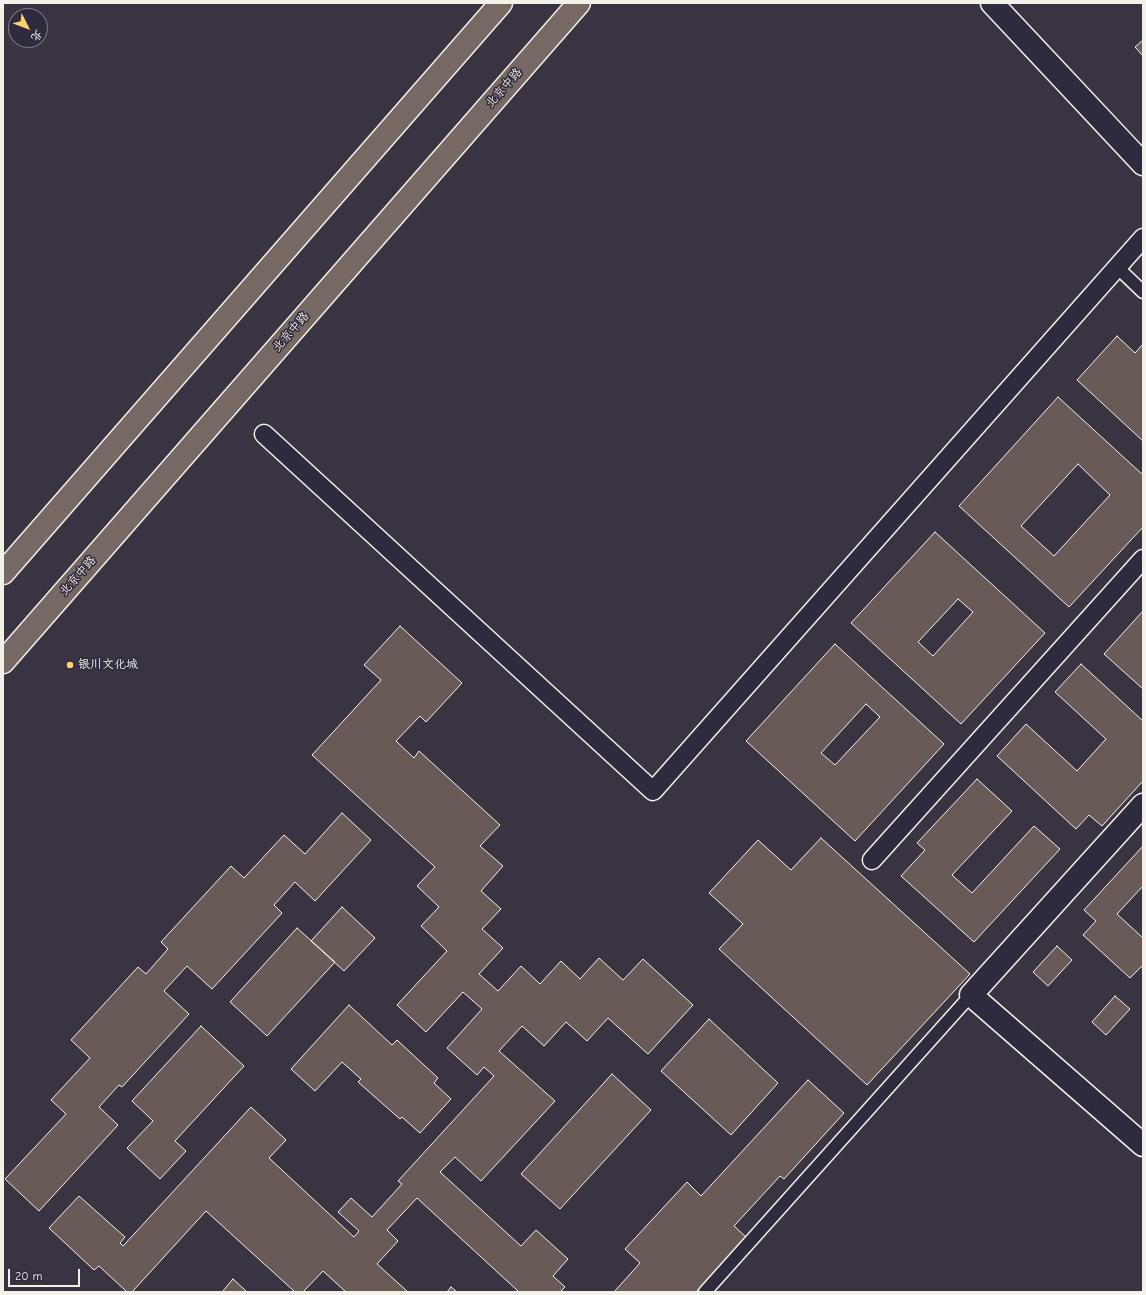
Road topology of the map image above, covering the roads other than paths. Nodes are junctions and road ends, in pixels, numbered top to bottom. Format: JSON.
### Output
{"nodes":[{"id":1,"x":501,"y":3,"type":"edge"},
{"id":2,"x":579,"y":3,"type":"edge"},
{"id":3,"x":992,"y":3,"type":"edge"},
{"id":4,"x":1143,"y":164,"type":"edge"},
{"id":5,"x":1143,"y":238,"type":"edge"},
{"id":6,"x":1117,"y":267,"type":"junction"},
{"id":7,"x":1143,"y":292,"type":"edge"},
{"id":8,"x":264,"y":434,"type":"dead end"},
{"id":9,"x":1143,"y":559,"type":"edge"},
{"id":10,"x":3,"y":573,"type":"edge"},
{"id":11,"x":3,"y":662,"type":"edge"},
{"id":12,"x":1143,"y":805,"type":"edge"},
{"id":13,"x":872,"y":860,"type":"dead end"},
{"id":14,"x":971,"y":995,"type":"junction"},
{"id":15,"x":1143,"y":1145,"type":"edge"},
{"id":16,"x":705,"y":1292,"type":"edge"}],
"edges":[{"from":1,"to":10,"type":"main road"},
{"from":2,"to":11,"type":"main road","name":"北京中路"},
{"from":3,"to":4,"type":"street"},
{"from":5,"to":6,"type":"street"},
{"from":6,"to":7,"type":"lane"},
{"from":6,"to":8,"type":"street"},
{"from":9,"to":13,"type":"street"},
{"from":12,"to":14,"type":"street"},
{"from":14,"to":15,"type":"street"},
{"from":14,"to":16,"type":"lane"}]}
